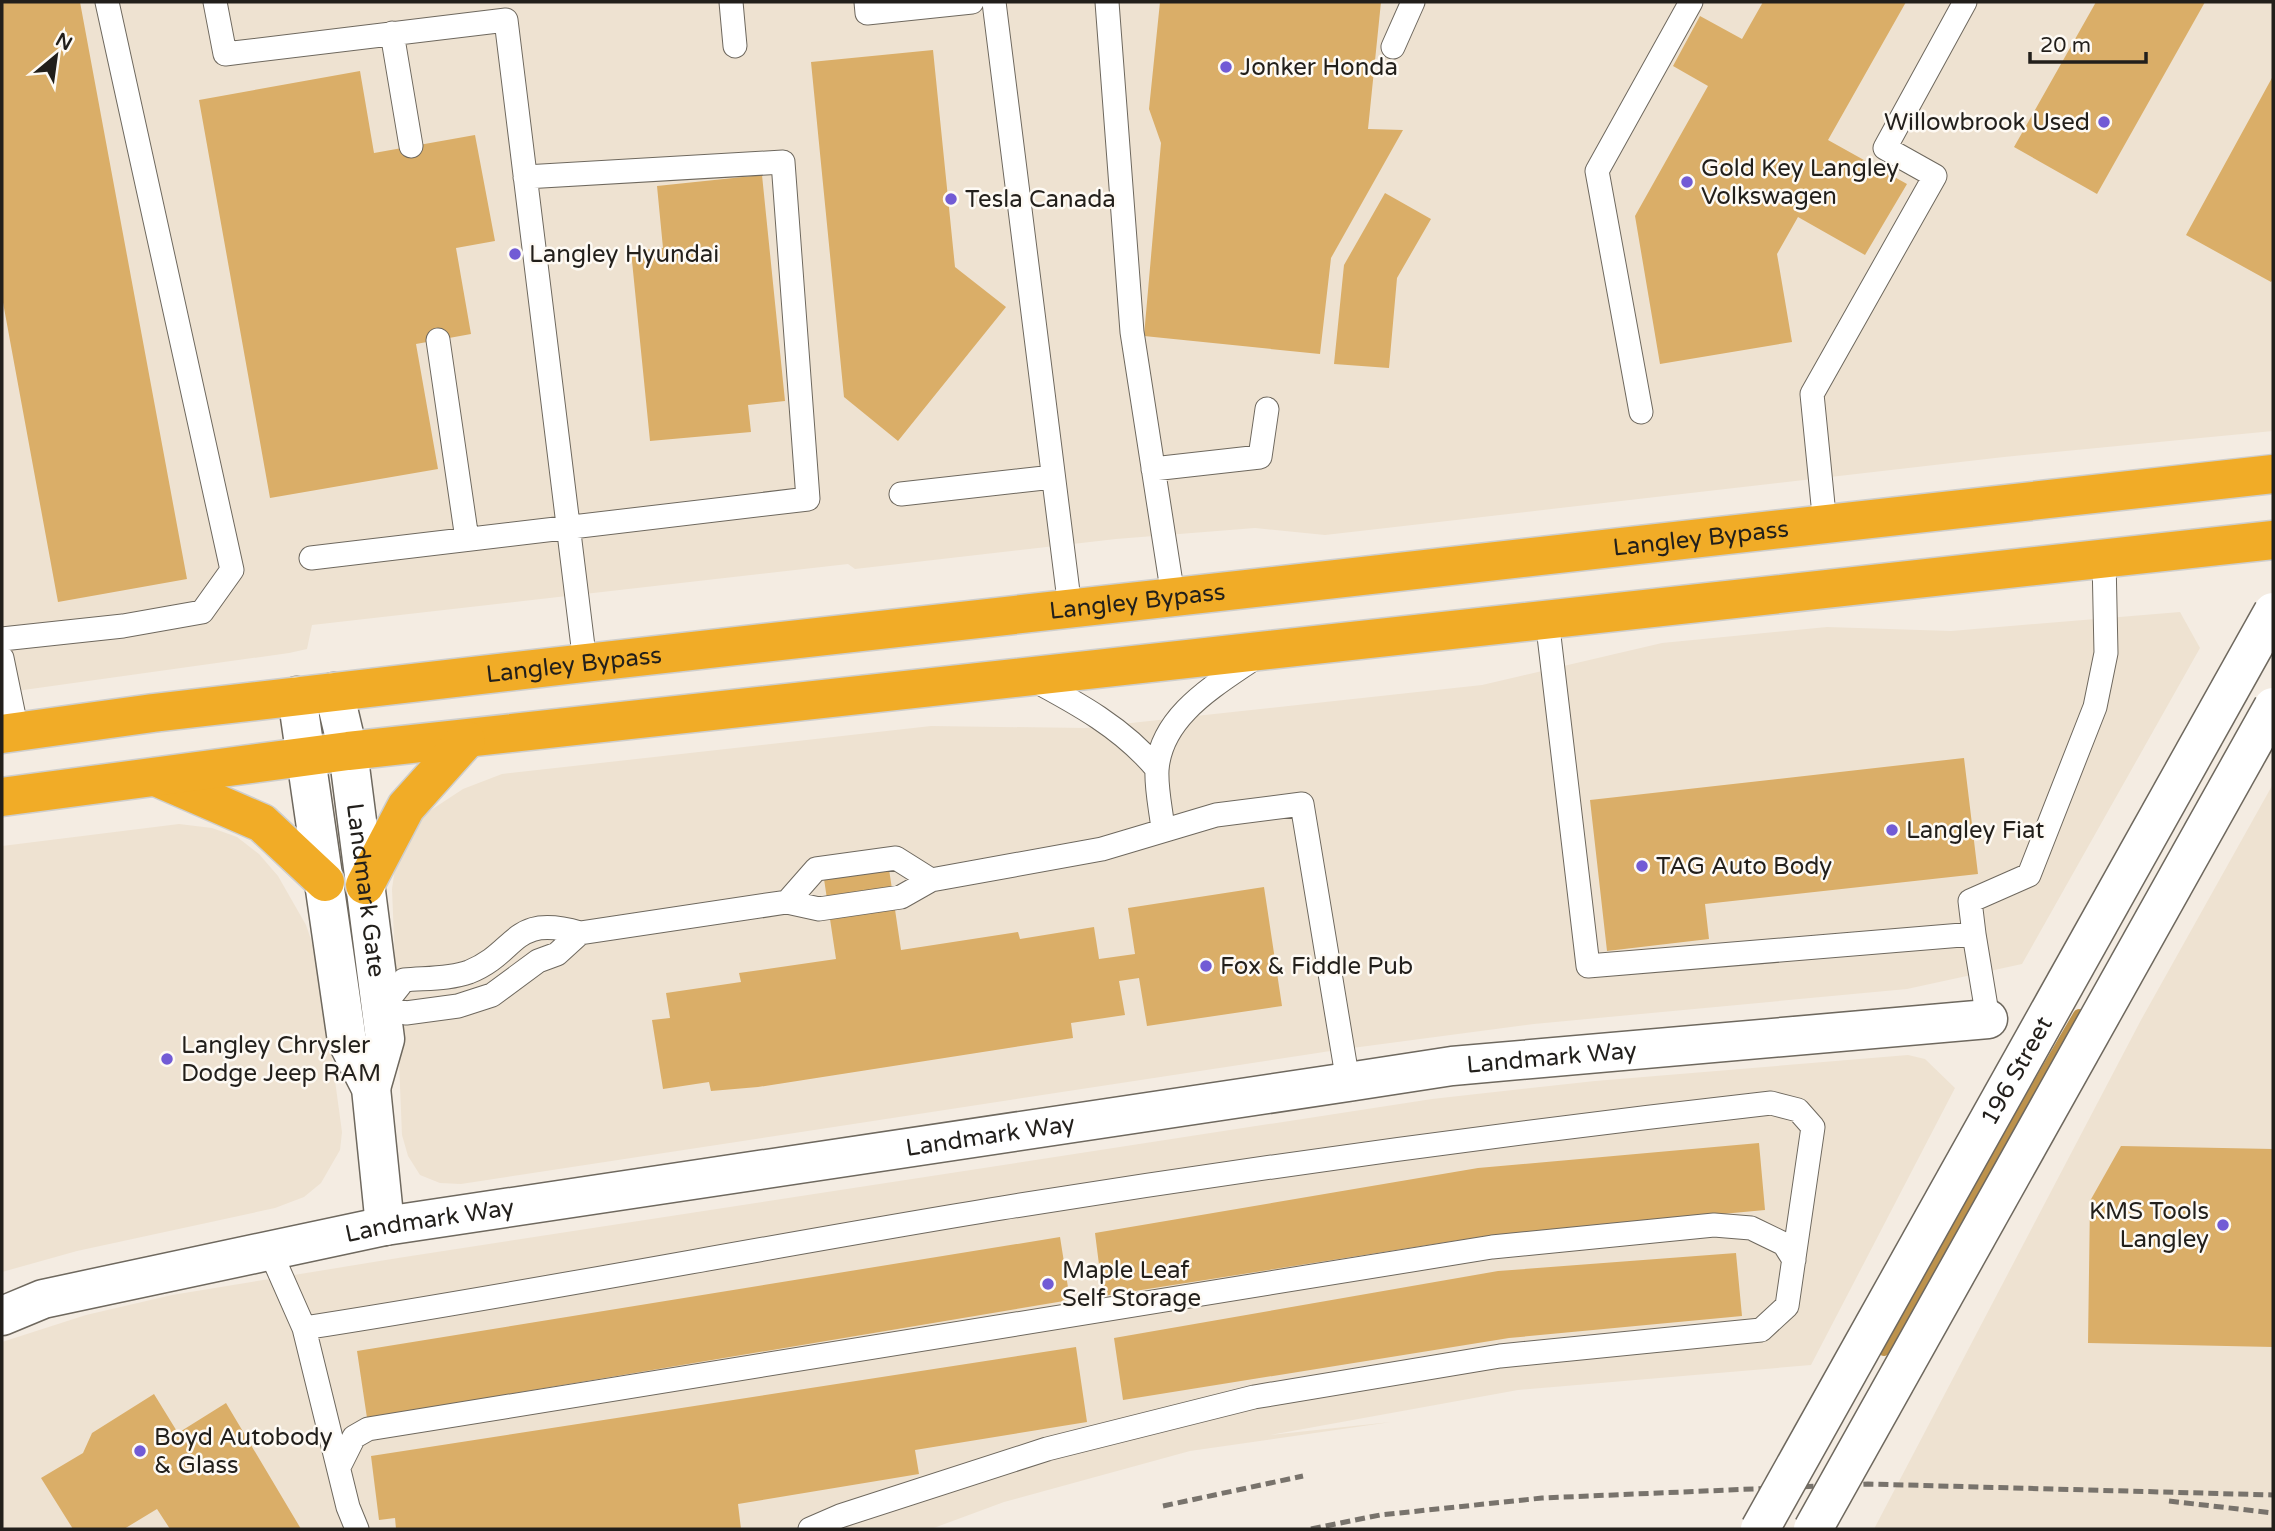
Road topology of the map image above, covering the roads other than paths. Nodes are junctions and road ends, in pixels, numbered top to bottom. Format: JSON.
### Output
{"nodes":[{"id":1,"x":107,"y":2,"type":"edge"},
{"id":2,"x":215,"y":2,"type":"edge"},
{"id":3,"x":731,"y":2,"type":"edge"},
{"id":4,"x":866,"y":2,"type":"edge"},
{"id":5,"x":972,"y":2,"type":"edge"},
{"id":6,"x":995,"y":2,"type":"edge"},
{"id":7,"x":1107,"y":2,"type":"edge"},
{"id":8,"x":1413,"y":2,"type":"edge"},
{"id":9,"x":1691,"y":2,"type":"edge"},
{"id":10,"x":1965,"y":2,"type":"edge"},
{"id":11,"x":505,"y":11,"type":"edge"},
{"id":12,"x":392,"y":33,"type":"junction"},
{"id":13,"x":734,"y":46,"type":"dead end"},
{"id":14,"x":1393,"y":47,"type":"dead end"},
{"id":15,"x":411,"y":146,"type":"dead end"},
{"id":16,"x":526,"y":177,"type":"junction"},
{"id":17,"x":438,"y":340,"type":"dead end"},
{"id":18,"x":1268,"y":409,"type":"dead end"},
{"id":19,"x":1641,"y":412,"type":"dead end"},
{"id":20,"x":1153,"y":470,"type":"junction"},
{"id":21,"x":2273,"y":474,"type":"edge"},
{"id":22,"x":1053,"y":477,"type":"junction"},
{"id":23,"x":901,"y":494,"type":"dead end"},
{"id":24,"x":1825,"y":524,"type":"junction"},
{"id":25,"x":568,"y":527,"type":"junction"},
{"id":26,"x":467,"y":539,"type":"junction"},
{"id":27,"x":2273,"y":540,"type":"edge"},
{"id":28,"x":311,"y":558,"type":"dead end"},
{"id":29,"x":2104,"y":559,"type":"junction"},
{"id":30,"x":1173,"y":596,"type":"junction"},
{"id":31,"x":1069,"y":608,"type":"junction"},
{"id":32,"x":2273,"y":612,"type":"edge"},
{"id":33,"x":1547,"y":619,"type":"junction"},
{"id":34,"x":2,"y":639,"type":"edge"},
{"id":35,"x":1264,"y":651,"type":"junction"},
{"id":36,"x":2,"y":658,"type":"edge"},
{"id":37,"x":584,"y":663,"type":"junction"},
{"id":38,"x":1027,"y":677,"type":"junction"},
{"id":39,"x":316,"y":694,"type":"junction"},
{"id":40,"x":2273,"y":707,"type":"edge"},
{"id":41,"x":9,"y":732,"type":"edge"},
{"id":42,"x":466,"y":740,"type":"junction"},
{"id":43,"x":348,"y":751,"type":"junction"},
{"id":44,"x":306,"y":757,"type":"junction"},
{"id":45,"x":1157,"y":769,"type":"junction"},
{"id":46,"x":154,"y":776,"type":"junction"},
{"id":47,"x":2,"y":797,"type":"edge"},
{"id":48,"x":1163,"y":829,"type":"junction"},
{"id":49,"x":931,"y":880,"type":"junction"},
{"id":50,"x":325,"y":882,"type":"junction"},
{"id":51,"x":365,"y":885,"type":"junction"},
{"id":52,"x":787,"y":901,"type":"junction"},
{"id":53,"x":580,"y":933,"type":"junction"},
{"id":54,"x":1974,"y":934,"type":"junction"},
{"id":55,"x":382,"y":1008,"type":"junction"},
{"id":56,"x":1988,"y":1019,"type":"joint"},
{"id":57,"x":1348,"y":1082,"type":"junction"},
{"id":58,"x":371,"y":1088,"type":"junction"},
{"id":59,"x":385,"y":1226,"type":"junction"},
{"id":60,"x":270,"y":1251,"type":"junction"},
{"id":61,"x":1794,"y":1260,"type":"junction"},
{"id":62,"x":2,"y":1316,"type":"edge"},
{"id":63,"x":304,"y":1328,"type":"junction"},
{"id":64,"x":339,"y":1467,"type":"junction"},
{"id":65,"x":357,"y":1529,"type":"edge"},
{"id":66,"x":810,"y":1529,"type":"edge"},
{"id":67,"x":1760,"y":1529,"type":"edge"},
{"id":68,"x":1813,"y":1529,"type":"edge"}],
"edges":[{"from":1,"to":34,"type":"lane"},
{"from":2,"to":12,"type":"lane"},
{"from":3,"to":13,"type":"lane"},
{"from":4,"to":5,"type":"lane"},
{"from":6,"to":22,"type":"lane"},
{"from":7,"to":20,"type":"lane"},
{"from":8,"to":14,"type":"lane"},
{"from":9,"to":19,"type":"lane"},
{"from":10,"to":24,"type":"lane"},
{"from":11,"to":12,"type":"lane"},
{"from":11,"to":16,"type":"lane"},
{"from":12,"to":15,"type":"lane"},
{"from":16,"to":25,"type":"lane"},
{"from":16,"to":25,"type":"lane"},
{"from":17,"to":26,"type":"lane"},
{"from":18,"to":20,"type":"lane"},
{"from":20,"to":30,"type":"lane"},
{"from":21,"to":24,"type":"highway","name":"Langley Bypass"},
{"from":22,"to":23,"type":"lane"},
{"from":22,"to":31,"type":"lane"},
{"from":24,"to":30,"type":"highway","name":"Langley Bypass"},
{"from":25,"to":26,"type":"lane"},
{"from":25,"to":37,"type":"lane"},
{"from":26,"to":28,"type":"lane"},
{"from":27,"to":29,"type":"highway"},
{"from":29,"to":33,"type":"highway"},
{"from":29,"to":54,"type":"lane"},
{"from":30,"to":31,"type":"highway","name":"Langley Bypass"},
{"from":31,"to":37,"type":"highway","name":"Langley Bypass"},
{"from":32,"to":67,"type":"street","name":"196 Street","bridge":true},
{"from":33,"to":35,"type":"highway"},
{"from":33,"to":54,"type":"lane"},
{"from":35,"to":38,"type":"highway"},
{"from":35,"to":45,"type":"lane"},
{"from":36,"to":41,"type":"lane"},
{"from":37,"to":39,"type":"highway","name":"Langley Bypass"},
{"from":38,"to":42,"type":"highway"},
{"from":38,"to":45,"type":"lane"},
{"from":39,"to":41,"type":"highway","name":"Langley Bypass"},
{"from":39,"to":43,"type":"street","name":"Landmark Gate"},
{"from":39,"to":44,"type":"street","name":"Landmark Gate"},
{"from":40,"to":68,"type":"street","name":"196 Street","bridge":true},
{"from":42,"to":43,"type":"highway"},
{"from":42,"to":51,"type":"highway"},
{"from":43,"to":44,"type":"highway"},
{"from":43,"to":51,"type":"street","name":"Landmark Gate"},
{"from":44,"to":46,"type":"highway"},
{"from":44,"to":50,"type":"street","name":"Landmark Gate"},
{"from":45,"to":48,"type":"lane"},
{"from":46,"to":47,"type":"highway"},
{"from":46,"to":50,"type":"highway"},
{"from":48,"to":49,"type":"lane"},
{"from":48,"to":57,"type":"lane"},
{"from":49,"to":52,"type":"lane"},
{"from":49,"to":52,"type":"lane"},
{"from":50,"to":58,"type":"street","name":"Landmark Gate"},
{"from":51,"to":55,"type":"street","name":"Landmark Gate"},
{"from":52,"to":53,"type":"lane"},
{"from":53,"to":55,"type":"lane"},
{"from":53,"to":55,"type":"lane"},
{"from":54,"to":56,"type":"lane"},
{"from":55,"to":58,"type":"street","name":"Landmark Gate"},
{"from":56,"to":57,"type":"street","name":"Landmark Way"},
{"from":57,"to":59,"type":"street","name":"Landmark Way"},
{"from":58,"to":59,"type":"street","name":"Landmark Gate"},
{"from":59,"to":60,"type":"street","name":"Landmark Way"},
{"from":60,"to":62,"type":"street","name":"Landmark Way"},
{"from":60,"to":63,"type":"lane"},
{"from":61,"to":63,"type":"lane"},
{"from":61,"to":64,"type":"lane"},
{"from":61,"to":66,"type":"lane"},
{"from":63,"to":64,"type":"lane"},
{"from":64,"to":65,"type":"lane"}]}
